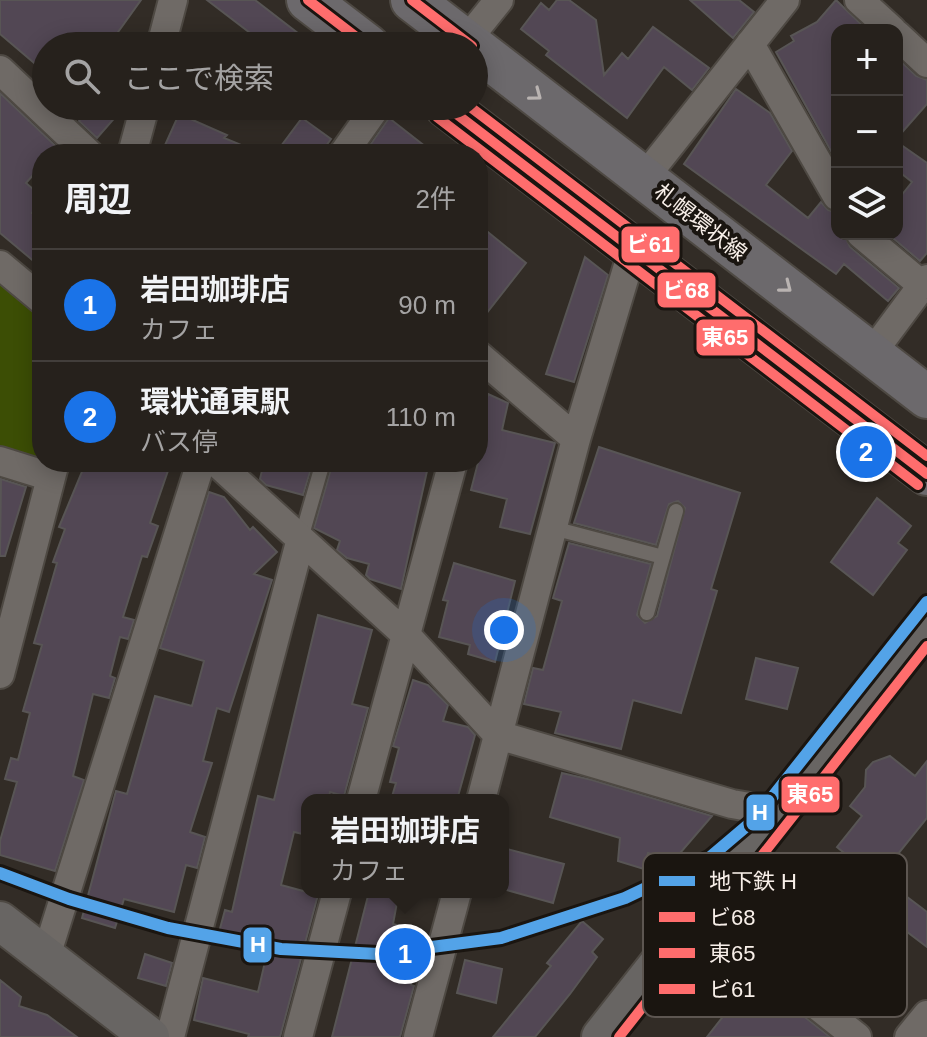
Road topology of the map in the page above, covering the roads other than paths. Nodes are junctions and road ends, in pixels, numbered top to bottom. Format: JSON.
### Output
{"nodes":[{"id":1,"x":173,"y":0,"type":"edge"},
{"id":2,"x":308,"y":0,"type":"edge"},
{"id":3,"x":412,"y":0,"type":"edge"},
{"id":4,"x":499,"y":0,"type":"edge"},
{"id":5,"x":785,"y":0,"type":"edge"},
{"id":6,"x":859,"y":0,"type":"edge"},
{"id":7,"x":885,"y":24,"type":"edge"},
{"id":8,"x":165,"y":32,"type":"edge"},
{"id":9,"x":350,"y":32,"type":"edge"},
{"id":10,"x":454,"y":32,"type":"edge"},
{"id":11,"x":479,"y":32,"type":"edge"},
{"id":12,"x":903,"y":41,"type":"edge"},
{"id":13,"x":750,"y":44,"type":"junction"},
{"id":14,"x":488,"y":58,"type":"edge"},
{"id":15,"x":927,"y":63,"type":"edge"},
{"id":16,"x":0,"y":70,"type":"edge"},
{"id":17,"x":32,"y":100,"type":"edge"},
{"id":18,"x":53,"y":120,"type":"edge"},
{"id":19,"x":141,"y":120,"type":"edge"},
{"id":20,"x":367,"y":120,"type":"edge"},
{"id":21,"x":464,"y":120,"type":"edge"},
{"id":22,"x":78,"y":144,"type":"edge"},
{"id":23,"x":135,"y":144,"type":"edge"},
{"id":24,"x":350,"y":144,"type":"edge"},
{"id":25,"x":644,"y":178,"type":"junction"},
{"id":26,"x":831,"y":186,"type":"edge"},
{"id":27,"x":869,"y":240,"type":"edge"},
{"id":28,"x":633,"y":249,"type":"junction"},
{"id":29,"x":0,"y":265,"type":"edge"},
{"id":30,"x":924,"y":282,"type":"edge"},
{"id":31,"x":32,"y":292,"type":"edge"},
{"id":32,"x":872,"y":353,"type":"junction"},
{"id":33,"x":488,"y":369,"type":"edge"},
{"id":34,"x":927,"y":397,"type":"edge"},
{"id":35,"x":576,"y":439,"type":"junction"},
{"id":36,"x":0,"y":461,"type":"edge"},
{"id":37,"x":32,"y":466,"type":"edge"},
{"id":38,"x":52,"y":472,"type":"edge"},
{"id":39,"x":198,"y":472,"type":"edge"},
{"id":40,"x":226,"y":472,"type":"edge"},
{"id":41,"x":320,"y":472,"type":"edge"},
{"id":42,"x":450,"y":472,"type":"edge"},
{"id":43,"x":927,"y":474,"type":"edge"},
{"id":44,"x":676,"y":511,"type":"dead end"},
{"id":45,"x":553,"y":528,"type":"junction"},
{"id":46,"x":300,"y":542,"type":"junction"},
{"id":47,"x":663,"y":557,"type":"junction"},
{"id":48,"x":647,"y":613,"type":"dead end"},
{"id":49,"x":927,"y":623,"type":"edge"},
{"id":50,"x":405,"y":634,"type":"junction"},
{"id":51,"x":0,"y":674,"type":"edge"},
{"id":52,"x":498,"y":735,"type":"junction"},
{"id":53,"x":363,"y":794,"type":"edge"},
{"id":54,"x":483,"y":794,"type":"edge"},
{"id":55,"x":778,"y":812,"type":"junction"},
{"id":56,"x":747,"y":853,"type":"edge"},
{"id":57,"x":335,"y":898,"type":"edge"},
{"id":58,"x":455,"y":898,"type":"edge"},
{"id":59,"x":0,"y":921,"type":"edge"},
{"id":60,"x":46,"y":956,"type":"junction"},
{"id":61,"x":643,"y":985,"type":"edge"},
{"id":62,"x":927,"y":1015,"type":"edge"},
{"id":63,"x":832,"y":1017,"type":"edge"},
{"id":64,"x":150,"y":1037,"type":"edge"},
{"id":65,"x":170,"y":1037,"type":"edge"},
{"id":66,"x":298,"y":1037,"type":"edge"},
{"id":67,"x":418,"y":1037,"type":"edge"},
{"id":68,"x":601,"y":1037,"type":"edge"},
{"id":69,"x":857,"y":1037,"type":"edge"},
{"id":70,"x":909,"y":1037,"type":"edge"}],
"edges":[{"from":1,"to":8,"type":"street"},
{"from":2,"to":9,"type":"main road"},
{"from":3,"to":10,"type":"main road","name":"札幌環状線"},
{"from":4,"to":11,"type":"street"},
{"from":5,"to":13,"type":"street"},
{"from":6,"to":7,"type":"street"},
{"from":12,"to":15,"type":"street"},
{"from":13,"to":25,"type":"street"},
{"from":13,"to":26,"type":"street"},
{"from":14,"to":25,"type":"main road","name":"札幌環状線","one_way":true},
{"from":16,"to":17,"type":"street"},
{"from":18,"to":22,"type":"street"},
{"from":19,"to":23,"type":"street"},
{"from":20,"to":24,"type":"street"},
{"from":21,"to":28,"type":"main road"},
{"from":25,"to":32,"type":"main road","name":"札幌環状線","one_way":true},
{"from":27,"to":30,"type":"street"},
{"from":28,"to":35,"type":"street"},
{"from":28,"to":43,"type":"main road"},
{"from":29,"to":31,"type":"street"},
{"from":30,"to":32,"type":"street"},
{"from":32,"to":34,"type":"main road","name":"札幌環状線"},
{"from":33,"to":35,"type":"street"},
{"from":35,"to":45,"type":"street"},
{"from":36,"to":37,"type":"street"},
{"from":38,"to":51,"type":"street"},
{"from":39,"to":60,"type":"street"},
{"from":40,"to":46,"type":"street"},
{"from":41,"to":46,"type":"lane"},
{"from":42,"to":50,"type":"street"},
{"from":44,"to":47,"type":"lane"},
{"from":45,"to":47,"type":"lane"},
{"from":45,"to":52,"type":"street"},
{"from":46,"to":50,"type":"street"},
{"from":46,"to":65,"type":"street"},
{"from":47,"to":48,"type":"lane"},
{"from":49,"to":55,"type":"street"},
{"from":50,"to":52,"type":"street"},
{"from":50,"to":53,"type":"street"},
{"from":52,"to":54,"type":"street"},
{"from":52,"to":55,"type":"street"},
{"from":55,"to":56,"type":"street"},
{"from":57,"to":66,"type":"street"},
{"from":58,"to":67,"type":"street"},
{"from":59,"to":60,"type":"street"},
{"from":60,"to":64,"type":"street"},
{"from":61,"to":68,"type":"street"},
{"from":62,"to":70,"type":"street"},
{"from":63,"to":69,"type":"street"}]}
